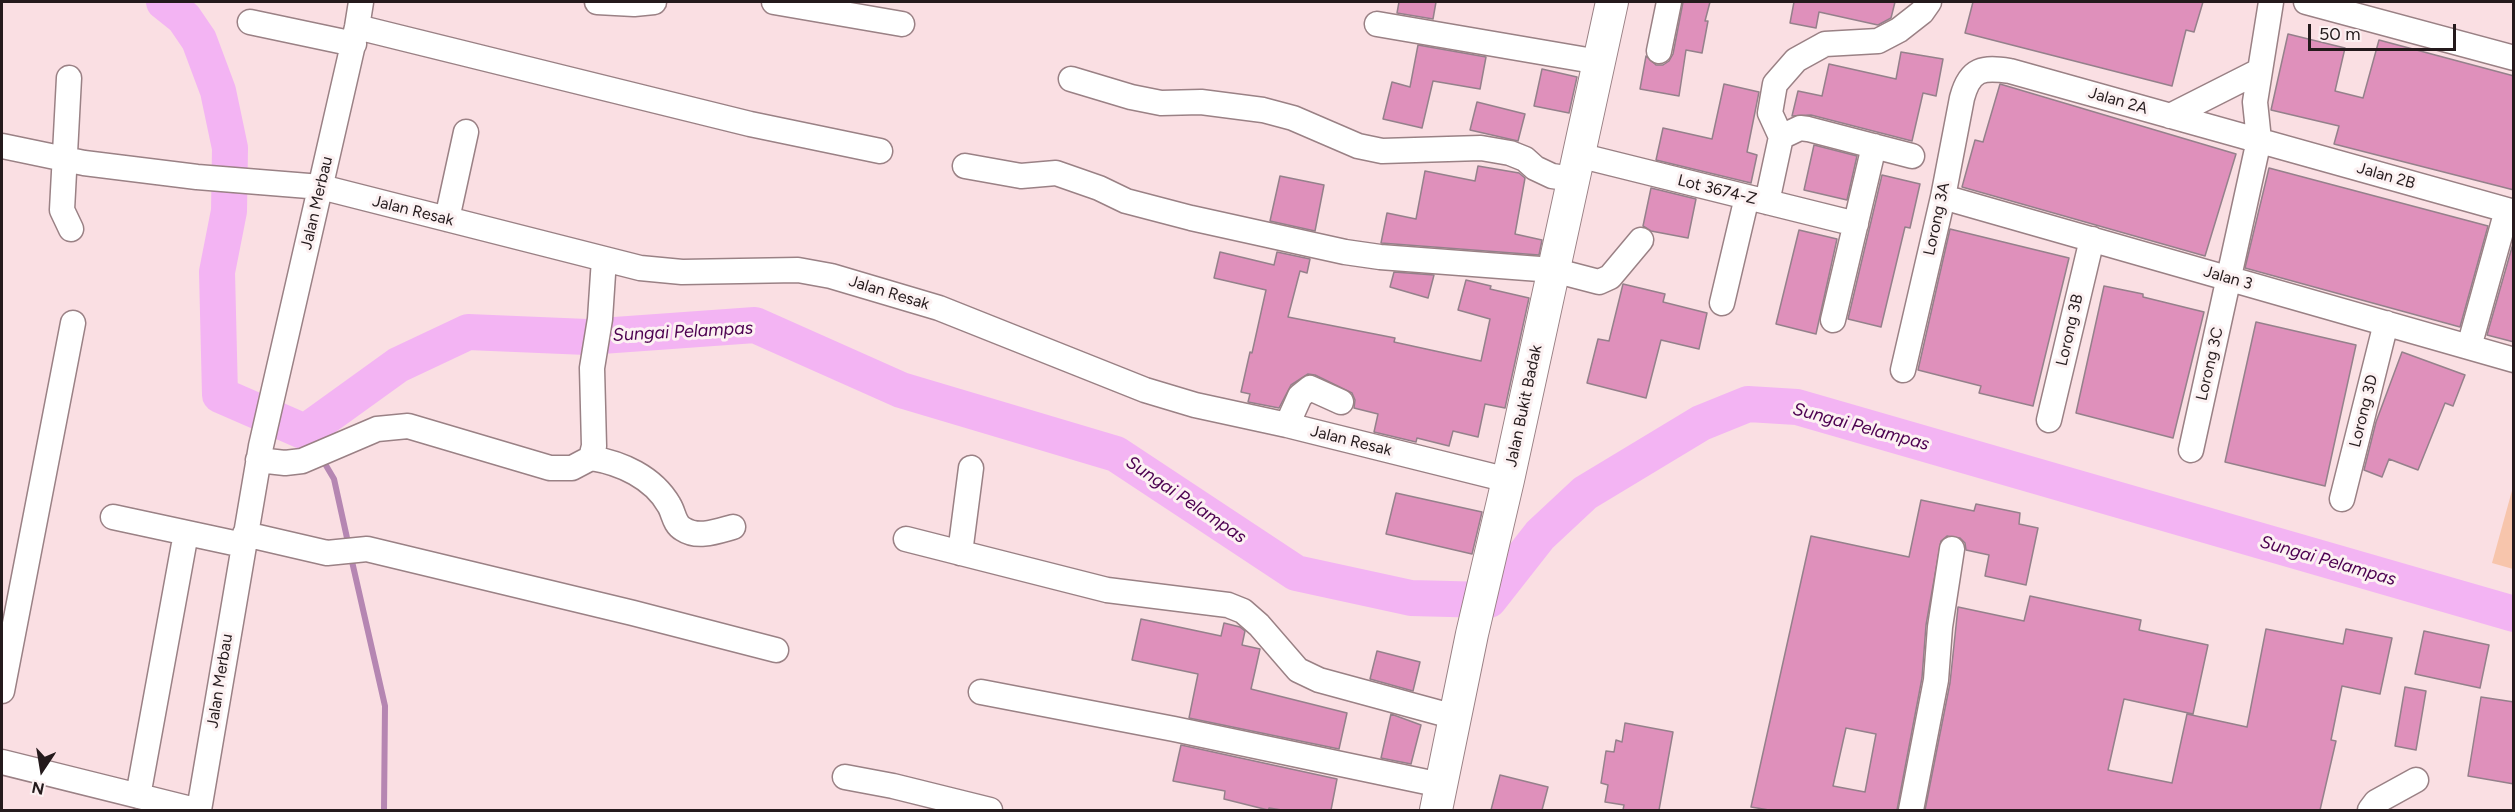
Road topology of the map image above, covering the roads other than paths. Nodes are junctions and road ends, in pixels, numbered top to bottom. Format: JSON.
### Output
{"nodes":[{"id":1,"x":361,"y":2,"type":"edge"},
{"id":2,"x":597,"y":2,"type":"edge"},
{"id":3,"x":654,"y":2,"type":"edge"},
{"id":4,"x":774,"y":2,"type":"edge"},
{"id":5,"x":1612,"y":2,"type":"edge"},
{"id":6,"x":1669,"y":2,"type":"edge"},
{"id":7,"x":1929,"y":2,"type":"edge"},
{"id":8,"x":2271,"y":2,"type":"edge"},
{"id":9,"x":2306,"y":2,"type":"edge"},
{"id":10,"x":250,"y":22,"type":"dead end"},
{"id":11,"x":902,"y":24,"type":"dead end"},
{"id":12,"x":1377,"y":24,"type":"dead end"},
{"id":13,"x":356,"y":35,"type":"junction"},
{"id":14,"x":1659,"y":51,"type":"dead end"},
{"id":15,"x":2514,"y":58,"type":"edge"},
{"id":16,"x":1599,"y":62,"type":"junction"},
{"id":17,"x":2259,"y":70,"type":"junction"},
{"id":18,"x":1977,"y":71,"type":"joint"},
{"id":19,"x":69,"y":78,"type":"dead end"},
{"id":20,"x":1071,"y":79,"type":"dead end"},
{"id":21,"x":2170,"y":116,"type":"junction"},
{"id":22,"x":466,"y":132,"type":"dead end"},
{"id":23,"x":1781,"y":137,"type":"junction"},
{"id":24,"x":2259,"y":140,"type":"junction"},
{"id":25,"x":2,"y":146,"type":"edge"},
{"id":26,"x":1874,"y":146,"type":"junction"},
{"id":27,"x":880,"y":151,"type":"dead end"},
{"id":28,"x":1912,"y":156,"type":"dead end"},
{"id":29,"x":64,"y":159,"type":"junction"},
{"id":30,"x":966,"y":166,"type":"dead end"},
{"id":31,"x":1576,"y":167,"type":"junction"},
{"id":32,"x":321,"y":187,"type":"junction"},
{"id":33,"x":1943,"y":197,"type":"junction"},
{"id":34,"x":1757,"y":200,"type":"junction"},
{"id":35,"x":2510,"y":211,"type":"edge"},
{"id":36,"x":447,"y":219,"type":"junction"},
{"id":37,"x":1856,"y":224,"type":"junction"},
{"id":38,"x":71,"y":229,"type":"dead end"},
{"id":39,"x":2092,"y":239,"type":"junction"},
{"id":40,"x":1641,"y":240,"type":"dead end"},
{"id":41,"x":604,"y":259,"type":"junction"},
{"id":42,"x":1553,"y":270,"type":"junction"},
{"id":43,"x":2229,"y":278,"type":"junction"},
{"id":44,"x":1722,"y":303,"type":"dead end"},
{"id":45,"x":1833,"y":320,"type":"dead end"},
{"id":46,"x":73,"y":323,"type":"dead end"},
{"id":47,"x":2386,"y":323,"type":"junction"},
{"id":48,"x":2469,"y":347,"type":"junction"},
{"id":49,"x":2514,"y":360,"type":"edge"},
{"id":50,"x":1903,"y":370,"type":"dead end"},
{"id":51,"x":1341,"y":402,"type":"dead end"},
{"id":52,"x":2049,"y":420,"type":"dead end"},
{"id":53,"x":1287,"y":425,"type":"junction"},
{"id":54,"x":2191,"y":450,"type":"dead end"},
{"id":55,"x":260,"y":453,"type":"junction"},
{"id":56,"x":591,"y":458,"type":"junction"},
{"id":57,"x":971,"y":468,"type":"dead end"},
{"id":58,"x":1508,"y":480,"type":"junction"},
{"id":59,"x":2342,"y":499,"type":"dead end"},
{"id":60,"x":113,"y":517,"type":"dead end"},
{"id":61,"x":733,"y":527,"type":"dead end"},
{"id":62,"x":186,"y":533,"type":"junction"},
{"id":63,"x":906,"y":539,"type":"dead end"},
{"id":64,"x":244,"y":540,"type":"junction"},
{"id":65,"x":1952,"y":549,"type":"dead end"},
{"id":66,"x":960,"y":553,"type":"junction"},
{"id":67,"x":776,"y":650,"type":"dead end"},
{"id":68,"x":2,"y":691,"type":"edge"},
{"id":69,"x":981,"y":692,"type":"dead end"},
{"id":70,"x":1455,"y":717,"type":"junction"},
{"id":71,"x":2,"y":762,"type":"edge"},
{"id":72,"x":845,"y":777,"type":"dead end"},
{"id":73,"x":2416,"y":780,"type":"dead end"},
{"id":74,"x":138,"y":796,"type":"junction"},
{"id":75,"x":1438,"y":798,"type":"edge"},
{"id":76,"x":197,"y":810,"type":"edge"},
{"id":77,"x":990,"y":810,"type":"edge"},
{"id":78,"x":1911,"y":810,"type":"edge"},
{"id":79,"x":2370,"y":810,"type":"edge"}],
"edges":[{"from":1,"to":13,"type":"street","name":"Jalan Merbau"},
{"from":2,"to":3,"type":"street"},
{"from":4,"to":11,"type":"street"},
{"from":5,"to":16,"type":"main road","name":"Jalan Bukit Badak"},
{"from":6,"to":14,"type":"street"},
{"from":7,"to":23,"type":"street"},
{"from":8,"to":17,"type":"street","name":"Lorong 3C"},
{"from":9,"to":15,"type":"street"},
{"from":10,"to":13,"type":"street"},
{"from":12,"to":16,"type":"street"},
{"from":13,"to":27,"type":"street"},
{"from":13,"to":32,"type":"street","name":"Jalan Merbau"},
{"from":16,"to":31,"type":"main road","name":"Jalan Bukit Badak"},
{"from":17,"to":21,"type":"street"},
{"from":17,"to":24,"type":"street","name":"Lorong 3C"},
{"from":18,"to":21,"type":"street","name":"Jalan 2A"},
{"from":18,"to":33,"type":"street","name":"Lorong 3A"},
{"from":19,"to":29,"type":"street"},
{"from":20,"to":31,"type":"street","name":"Lot 3674-Z"},
{"from":21,"to":24,"type":"street","name":"Jalan 2A"},
{"from":22,"to":36,"type":"street"},
{"from":23,"to":26,"type":"street"},
{"from":23,"to":34,"type":"street"},
{"from":24,"to":35,"type":"street","name":"Jalan 2B"},
{"from":24,"to":43,"type":"street","name":"Lorong 3C"},
{"from":25,"to":29,"type":"street"},
{"from":26,"to":28,"type":"street"},
{"from":26,"to":37,"type":"street"},
{"from":29,"to":32,"type":"street","name":"Jalan Resak"},
{"from":29,"to":38,"type":"street"},
{"from":30,"to":42,"type":"street"},
{"from":31,"to":34,"type":"street","name":"Lot 3674-Z"},
{"from":31,"to":42,"type":"main road","name":"Jalan Bukit Badak"},
{"from":32,"to":36,"type":"street","name":"Jalan Resak"},
{"from":32,"to":55,"type":"street","name":"Jalan Merbau"},
{"from":33,"to":39,"type":"street","name":"Jalan 3"},
{"from":33,"to":50,"type":"street","name":"Lorong 3A"},
{"from":34,"to":37,"type":"street","name":"Lot 3674-Z"},
{"from":34,"to":44,"type":"street"},
{"from":35,"to":48,"type":"street"},
{"from":36,"to":41,"type":"street","name":"Jalan Resak"},
{"from":37,"to":45,"type":"street"},
{"from":39,"to":43,"type":"street","name":"Jalan 3"},
{"from":39,"to":52,"type":"street","name":"Lorong 3B"},
{"from":40,"to":42,"type":"street"},
{"from":41,"to":53,"type":"street","name":"Jalan Resak"},
{"from":41,"to":56,"type":"street"},
{"from":42,"to":58,"type":"main road","name":"Jalan Bukit Badak"},
{"from":43,"to":47,"type":"street","name":"Jalan 3"},
{"from":43,"to":54,"type":"street","name":"Lorong 3C"},
{"from":46,"to":68,"type":"street"},
{"from":47,"to":48,"type":"street","name":"Jalan 3"},
{"from":47,"to":59,"type":"street","name":"Lorong 3D"},
{"from":48,"to":49,"type":"street","name":"Jalan 3"},
{"from":51,"to":53,"type":"street"},
{"from":53,"to":58,"type":"street","name":"Jalan Resak"},
{"from":55,"to":56,"type":"street"},
{"from":55,"to":64,"type":"street","name":"Jalan Merbau"},
{"from":56,"to":61,"type":"street"},
{"from":57,"to":66,"type":"street"},
{"from":58,"to":70,"type":"main road","name":"Jalan Bukit Badak"},
{"from":60,"to":62,"type":"street"},
{"from":62,"to":64,"type":"street"},
{"from":62,"to":74,"type":"street"},
{"from":63,"to":66,"type":"street"},
{"from":64,"to":67,"type":"street"},
{"from":64,"to":76,"type":"street","name":"Jalan Merbau"},
{"from":65,"to":78,"type":"street"},
{"from":66,"to":70,"type":"street"},
{"from":69,"to":75,"type":"street"},
{"from":70,"to":75,"type":"main road","name":"Jalan Bukit Badak"},
{"from":71,"to":74,"type":"street"},
{"from":72,"to":77,"type":"street"},
{"from":73,"to":79,"type":"street"},
{"from":74,"to":76,"type":"street"}]}
